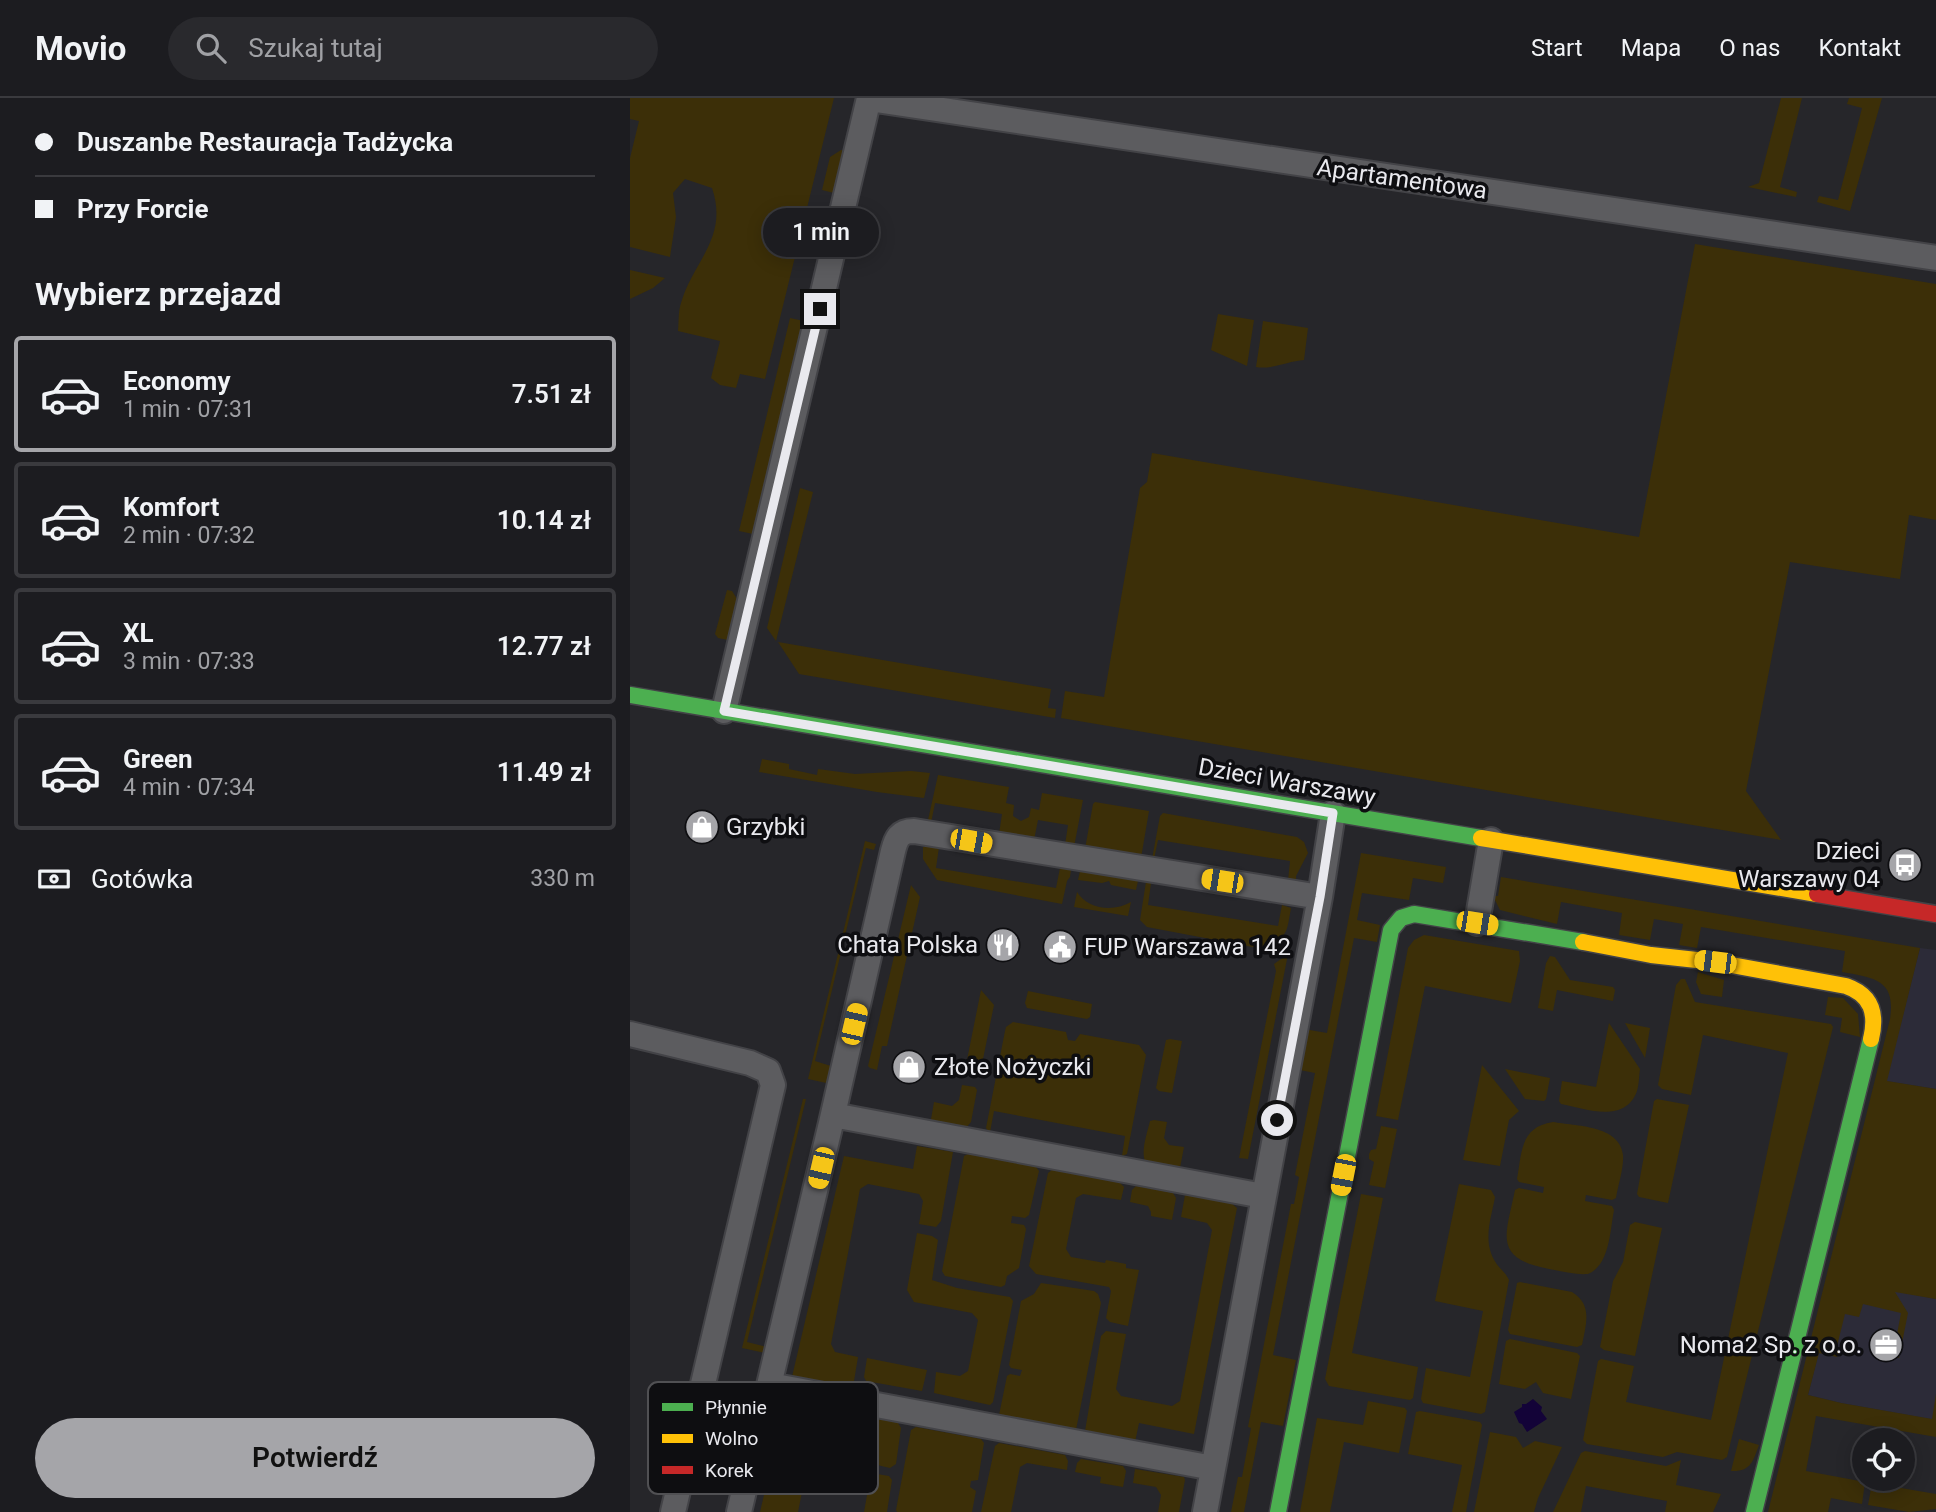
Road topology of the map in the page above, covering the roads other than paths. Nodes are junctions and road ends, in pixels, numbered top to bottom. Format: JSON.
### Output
{"nodes":[{"id":1,"x":869,"y":99,"type":"edge"},
{"id":2,"x":1936,"y":258,"type":"edge"},
{"id":3,"x":630,"y":695,"type":"edge"},
{"id":4,"x":724,"y":711,"type":"junction"},
{"id":5,"x":1333,"y":813,"type":"junction"},
{"id":6,"x":1491,"y":840,"type":"junction"},
{"id":7,"x":1320,"y":897,"type":"junction"},
{"id":8,"x":1936,"y":914,"type":"edge"},
{"id":9,"x":1477,"y":923,"type":"junction"},
{"id":10,"x":630,"y":1034,"type":"edge"},
{"id":11,"x":833,"y":1115,"type":"junction"},
{"id":12,"x":1263,"y":1196,"type":"junction"},
{"id":13,"x":703,"y":1382,"type":"edge"},
{"id":14,"x":771,"y":1382,"type":"edge"},
{"id":15,"x":878,"y":1405,"type":"edge"},
{"id":16,"x":1213,"y":1468,"type":"junction"},
{"id":17,"x":677,"y":1494,"type":"edge"},
{"id":18,"x":743,"y":1494,"type":"edge"},
{"id":19,"x":673,"y":1512,"type":"edge"},
{"id":20,"x":739,"y":1512,"type":"edge"},
{"id":21,"x":1205,"y":1512,"type":"edge"},
{"id":22,"x":1278,"y":1512,"type":"edge"},
{"id":23,"x":1754,"y":1512,"type":"edge"}],
"edges":[{"from":1,"to":2,"type":"street","name":"Apartamentowa"},
{"from":1,"to":4,"type":"street"},
{"from":3,"to":4,"type":"street","name":"Dzieci Warszawy"},
{"from":4,"to":5,"type":"street","name":"Dzieci Warszawy"},
{"from":5,"to":6,"type":"street","name":"Dzieci Warszawy"},
{"from":5,"to":7,"type":"street"},
{"from":6,"to":8,"type":"street","name":"Dzieci Warszawy"},
{"from":6,"to":9,"type":"street"},
{"from":7,"to":11,"type":"street"},
{"from":7,"to":12,"type":"street"},
{"from":9,"to":22,"type":"street"},
{"from":9,"to":23,"type":"street"},
{"from":10,"to":13,"type":"street"},
{"from":11,"to":12,"type":"street"},
{"from":11,"to":14,"type":"street"},
{"from":12,"to":16,"type":"street"},
{"from":15,"to":16,"type":"street"},
{"from":16,"to":21,"type":"street"},
{"from":17,"to":19,"type":"street"},
{"from":18,"to":20,"type":"street"}]}
